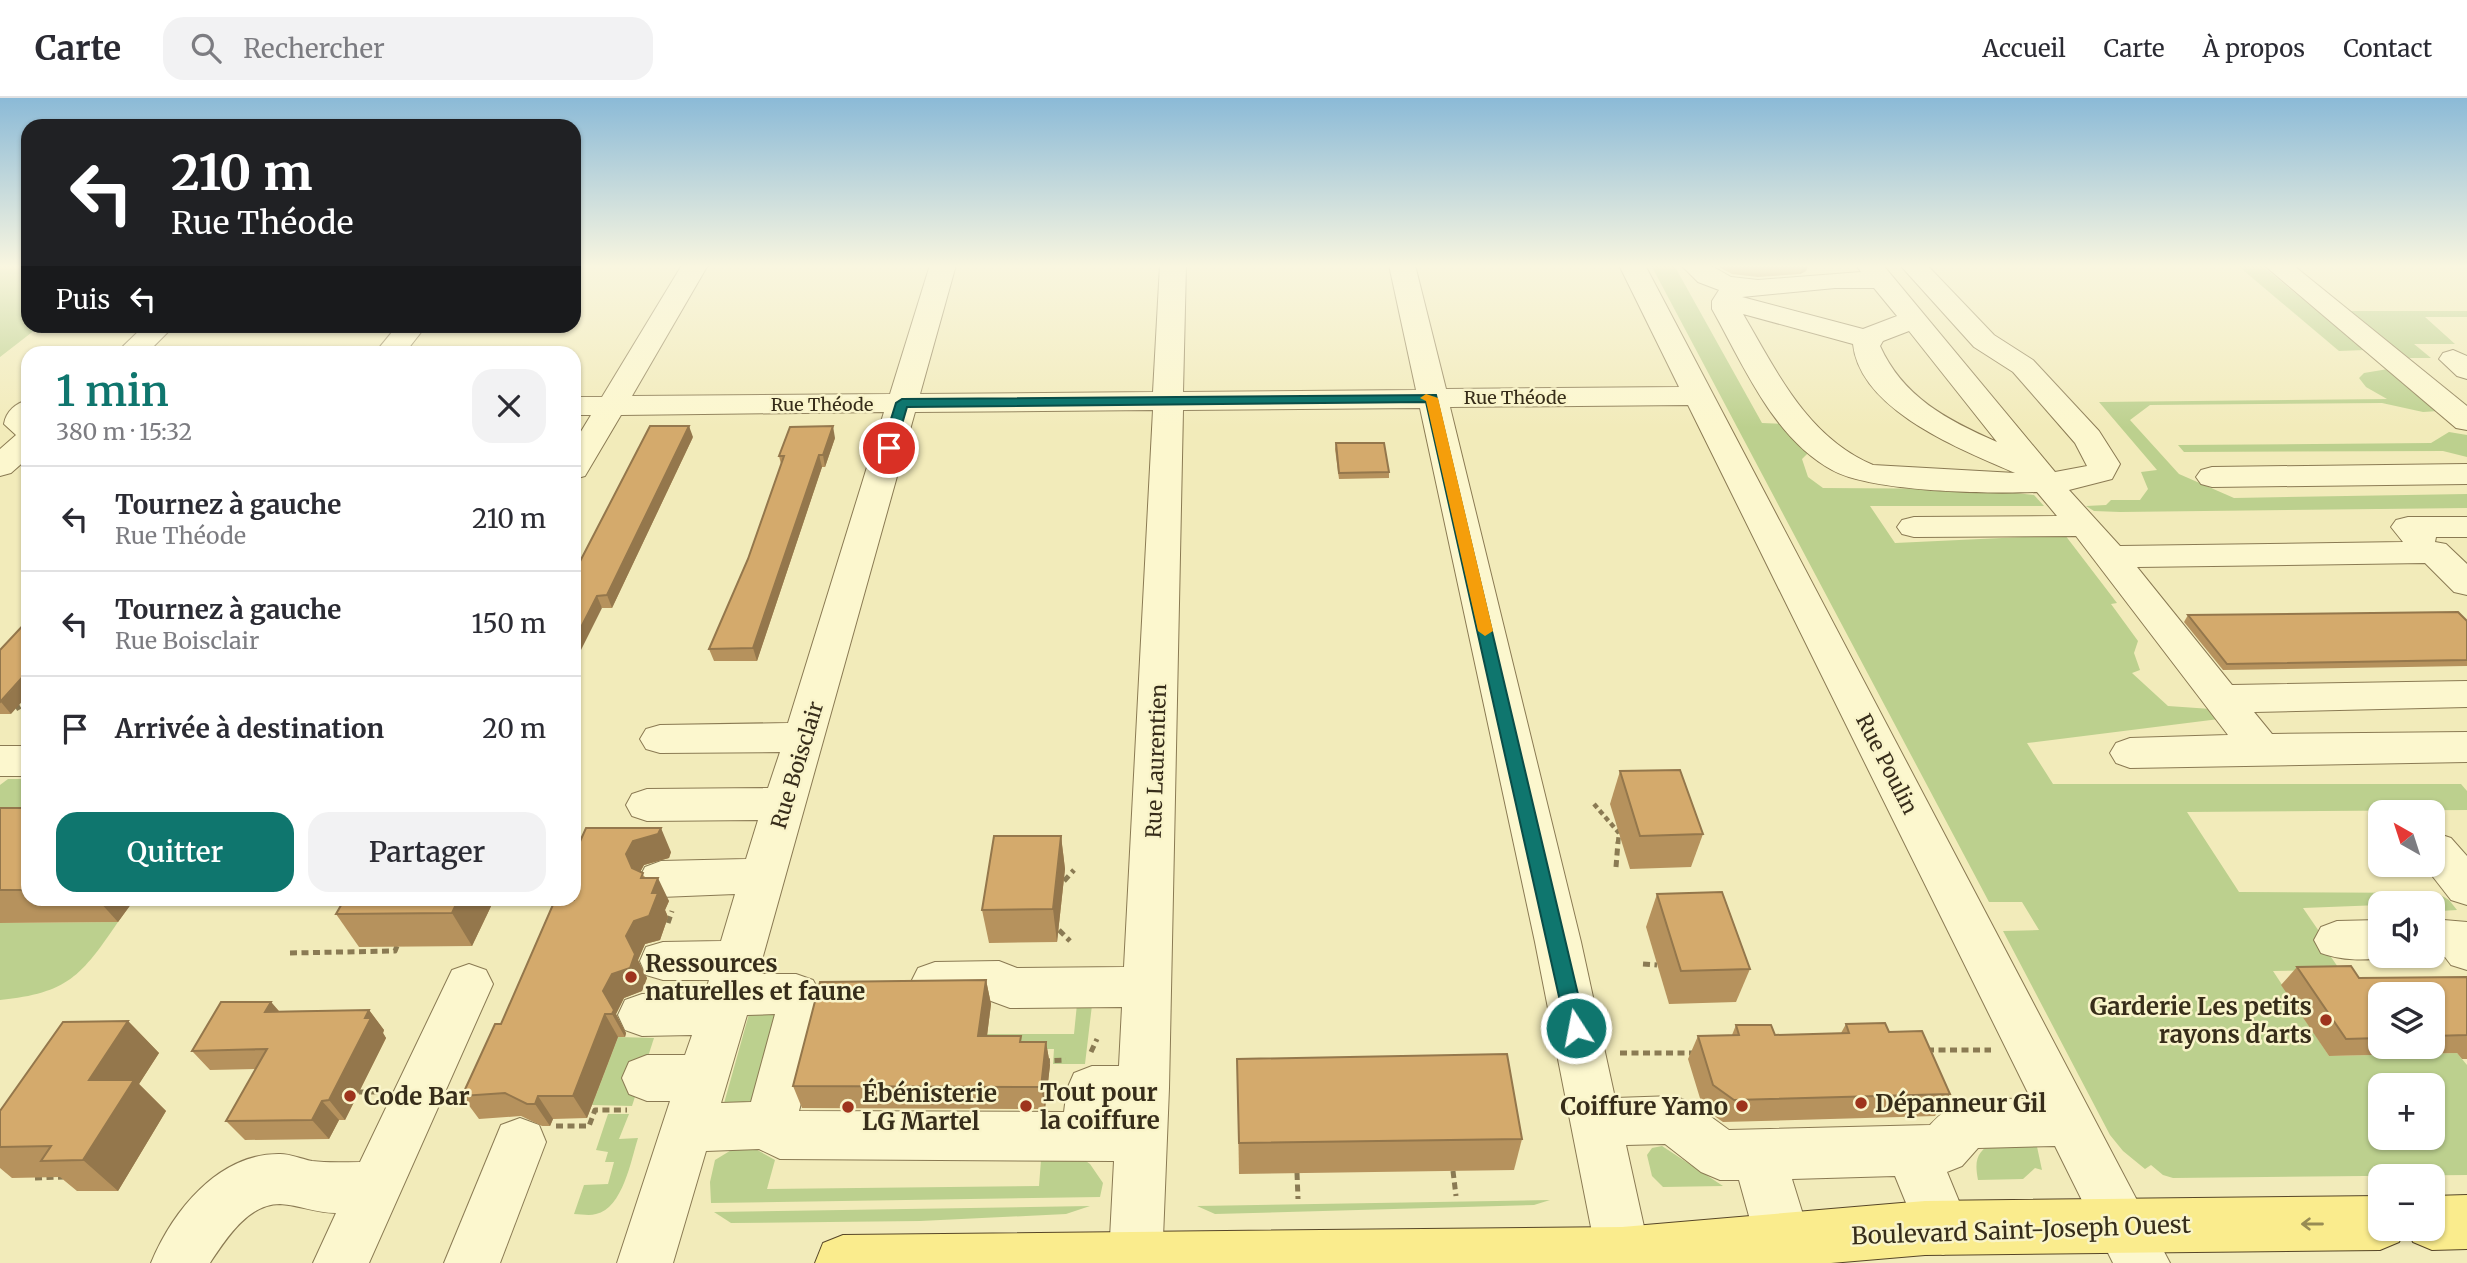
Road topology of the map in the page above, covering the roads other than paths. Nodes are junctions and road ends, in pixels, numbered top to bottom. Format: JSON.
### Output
{"nodes":[{"id":1,"x":663,"y":319,"type":"edge"},
{"id":2,"x":927,"y":319,"type":"edge"},
{"id":3,"x":1171,"y":319,"type":"edge"},
{"id":4,"x":1414,"y":319,"type":"edge"},
{"id":5,"x":1661,"y":319,"type":"edge"},
{"id":6,"x":1732,"y":319,"type":"edge"},
{"id":7,"x":1795,"y":319,"type":"edge"},
{"id":8,"x":1822,"y":319,"type":"edge"},
{"id":9,"x":1877,"y":319,"type":"edge"},
{"id":10,"x":1914,"y":319,"type":"edge"},
{"id":11,"x":1963,"y":319,"type":"edge"},
{"id":12,"x":2343,"y":319,"type":"edge"},
{"id":13,"x":1821,"y":324,"type":"junction"},
{"id":14,"x":152,"y":333,"type":"edge"},
{"id":15,"x":1867,"y":340,"type":"junction"},
{"id":16,"x":138,"y":346,"type":"edge"},
{"id":17,"x":1701,"y":396,"type":"junction"},
{"id":18,"x":1431,"y":398,"type":"junction"},
{"id":19,"x":1169,"y":401,"type":"junction"},
{"id":20,"x":902,"y":403,"type":"junction"},
{"id":21,"x":612,"y":405,"type":"junction"},
{"id":22,"x":581,"y":406,"type":"edge"},
{"id":23,"x":2467,"y":421,"type":"edge"},
{"id":24,"x":21,"y":422,"type":"edge"},
{"id":25,"x":581,"y":457,"type":"edge"},
{"id":26,"x":0,"y":466,"type":"edge"},
{"id":27,"x":2467,"y":474,"type":"edge"},
{"id":28,"x":2042,"y":477,"type":"junction"},
{"id":29,"x":2212,"y":477,"type":"dead end"},
{"id":30,"x":2087,"y":526,"type":"junction"},
{"id":31,"x":1914,"y":527,"type":"dead end"},
{"id":32,"x":2467,"y":527,"type":"edge"},
{"id":33,"x":2434,"y":552,"type":"junction"},
{"id":34,"x":2112,"y":557,"type":"junction"},
{"id":35,"x":2467,"y":584,"type":"edge"},
{"id":36,"x":2401,"y":667,"type":"edge"},
{"id":37,"x":2428,"y":695,"type":"junction"},
{"id":38,"x":2467,"y":695,"type":"edge"},
{"id":39,"x":2222,"y":699,"type":"junction"},
{"id":40,"x":805,"y":737,"type":"junction"},
{"id":41,"x":660,"y":739,"type":"dead end"},
{"id":42,"x":2467,"y":747,"type":"edge"},
{"id":43,"x":2262,"y":749,"type":"junction"},
{"id":44,"x":2130,"y":753,"type":"dead end"},
{"id":45,"x":0,"y":761,"type":"edge"},
{"id":46,"x":21,"y":761,"type":"edge"},
{"id":47,"x":785,"y":804,"type":"junction"},
{"id":48,"x":648,"y":805,"type":"dead end"},
{"id":49,"x":2445,"y":861,"type":"edge"},
{"id":50,"x":764,"y":876,"type":"junction"},
{"id":51,"x":661,"y":879,"type":"edge"},
{"id":52,"x":2467,"y":887,"type":"edge"},
{"id":53,"x":2445,"y":938,"type":"edge"},
{"id":54,"x":2467,"y":951,"type":"edge"},
{"id":55,"x":663,"y":961,"type":"dead end"},
{"id":56,"x":889,"y":982,"type":"edge"},
{"id":57,"x":469,"y":984,"type":"dead end"},
{"id":58,"x":1147,"y":987,"type":"junction"},
{"id":59,"x":730,"y":989,"type":"junction"},
{"id":60,"x":642,"y":1015,"type":"dead end"},
{"id":61,"x":703,"y":1078,"type":"junction"},
{"id":62,"x":1144,"y":1088,"type":"junction"},
{"id":63,"x":639,"y":1094,"type":"road end"},
{"id":64,"x":1596,"y":1122,"type":"junction"},
{"id":65,"x":2070,"y":1122,"type":"junction"},
{"id":66,"x":770,"y":1125,"type":"junction"},
{"id":67,"x":688,"y":1128,"type":"junction"},
{"id":68,"x":535,"y":1134,"type":"edge"},
{"id":69,"x":1088,"y":1137,"type":"junction"},
{"id":70,"x":1142,"y":1138,"type":"junction"},
{"id":71,"x":1912,"y":1151,"type":"junction"},
{"id":72,"x":1758,"y":1155,"type":"junction"},
{"id":73,"x":374,"y":1187,"type":"junction"},
{"id":74,"x":2467,"y":1222,"type":"edge"},
{"id":75,"x":2445,"y":1223,"type":"edge"},
{"id":76,"x":2368,"y":1224,"type":"edge"},
{"id":77,"x":1943,"y":1228,"type":"junction"},
{"id":78,"x":2132,"y":1244,"type":"edge"},
{"id":79,"x":1764,"y":1254,"type":"edge"},
{"id":80,"x":1622,"y":1255,"type":"junction"},
{"id":81,"x":1137,"y":1257,"type":"junction"},
{"id":82,"x":1487,"y":1259,"type":"edge"},
{"id":83,"x":1203,"y":1260,"type":"edge"},
{"id":84,"x":179,"y":1263,"type":"edge"},
{"id":85,"x":341,"y":1263,"type":"edge"},
{"id":86,"x":472,"y":1263,"type":"edge"},
{"id":87,"x":645,"y":1263,"type":"edge"},
{"id":88,"x":843,"y":1263,"type":"edge"}],
"edges":[{"from":1,"to":21,"type":"street"},
{"from":2,"to":20,"type":"street","name":"Rue Boisclair"},
{"from":3,"to":19,"type":"street","name":"Rue Laurentien"},
{"from":4,"to":18,"type":"street"},
{"from":5,"to":17,"type":"street","name":"Rue Poulin"},
{"from":6,"to":28,"type":"street"},
{"from":7,"to":13,"type":"street"},
{"from":8,"to":13,"type":"street"},
{"from":9,"to":15,"type":"street"},
{"from":10,"to":28,"type":"street"},
{"from":11,"to":28,"type":"street"},
{"from":12,"to":23,"type":"street"},
{"from":13,"to":15,"type":"street"},
{"from":14,"to":16,"type":"street"},
{"from":15,"to":28,"type":"street"},
{"from":17,"to":18,"type":"street","name":"Rue Théode"},
{"from":17,"to":65,"type":"street","name":"Rue Poulin"},
{"from":18,"to":19,"type":"street","name":"Rue Théode"},
{"from":18,"to":64,"type":"street"},
{"from":19,"to":20,"type":"street","name":"Rue Théode"},
{"from":19,"to":58,"type":"street","name":"Rue Laurentien"},
{"from":20,"to":21,"type":"street","name":"Rue Théode"},
{"from":20,"to":40,"type":"street","name":"Rue Boisclair"},
{"from":21,"to":22,"type":"street","name":"Rue Théode"},
{"from":21,"to":25,"type":"street"},
{"from":24,"to":26,"type":"street"},
{"from":27,"to":29,"type":"street"},
{"from":28,"to":30,"type":"street"},
{"from":30,"to":31,"type":"street"},
{"from":30,"to":34,"type":"street"},
{"from":32,"to":33,"type":"street"},
{"from":33,"to":34,"type":"street"},
{"from":33,"to":35,"type":"street"},
{"from":34,"to":39,"type":"street"},
{"from":36,"to":37,"type":"street"},
{"from":37,"to":38,"type":"street"},
{"from":37,"to":39,"type":"street"},
{"from":39,"to":43,"type":"street"},
{"from":40,"to":41,"type":"street"},
{"from":40,"to":47,"type":"street","name":"Rue Boisclair"},
{"from":42,"to":43,"type":"street"},
{"from":43,"to":44,"type":"street"},
{"from":45,"to":46,"type":"street"},
{"from":47,"to":48,"type":"street"},
{"from":47,"to":50,"type":"street","name":"Rue Boisclair"},
{"from":49,"to":52,"type":"street"},
{"from":50,"to":51,"type":"street"},
{"from":50,"to":59,"type":"street","name":"Rue Boisclair"},
{"from":53,"to":54,"type":"street"},
{"from":55,"to":59,"type":"street"},
{"from":56,"to":58,"type":"street"},
{"from":57,"to":73,"type":"street"},
{"from":58,"to":62,"type":"street","name":"Rue Laurentien"},
{"from":59,"to":60,"type":"street"},
{"from":59,"to":61,"type":"street","name":"Rue Boisclair"},
{"from":59,"to":66,"type":"street"},
{"from":61,"to":63,"type":"street"},
{"from":61,"to":67,"type":"street","name":"Rue Boisclair"},
{"from":62,"to":69,"type":"street"},
{"from":62,"to":70,"type":"street","name":"Rue Laurentien"},
{"from":64,"to":72,"type":"street"},
{"from":64,"to":80,"type":"street"},
{"from":65,"to":71,"type":"street"},
{"from":65,"to":78,"type":"street","name":"Rue Poulin"},
{"from":66,"to":67,"type":"street"},
{"from":66,"to":69,"type":"street"},
{"from":67,"to":87,"type":"street","name":"Rue Boisclair"},
{"from":68,"to":86,"type":"street"},
{"from":69,"to":70,"type":"street"},
{"from":70,"to":81,"type":"street","name":"Rue Laurentien"},
{"from":71,"to":72,"type":"street"},
{"from":71,"to":77,"type":"street"},
{"from":72,"to":79,"type":"street"},
{"from":73,"to":84,"type":"street"},
{"from":73,"to":85,"type":"street"},
{"from":74,"to":75,"type":"main road"},
{"from":76,"to":78,"type":"main road","name":"Boulevard Saint-Joseph Ouest","one_way":true},
{"from":77,"to":78,"type":"main road","name":"Boulevard Saint-Joseph Ouest"},
{"from":77,"to":79,"type":"main road","name":"Boulevard Saint-Joseph Ouest"},
{"from":79,"to":80,"type":"main road","name":"Boulevard Saint-Joseph Ouest"},
{"from":80,"to":82,"type":"main road","name":"Boulevard Saint-Joseph Ouest"},
{"from":81,"to":83,"type":"main road","name":"Boulevard Saint-Joseph Ouest"},
{"from":81,"to":88,"type":"main road","name":"Boulevard Saint-Joseph Ouest"},
{"from":82,"to":83,"type":"main road","name":"Boulevard Saint-Joseph Ouest"}]}
